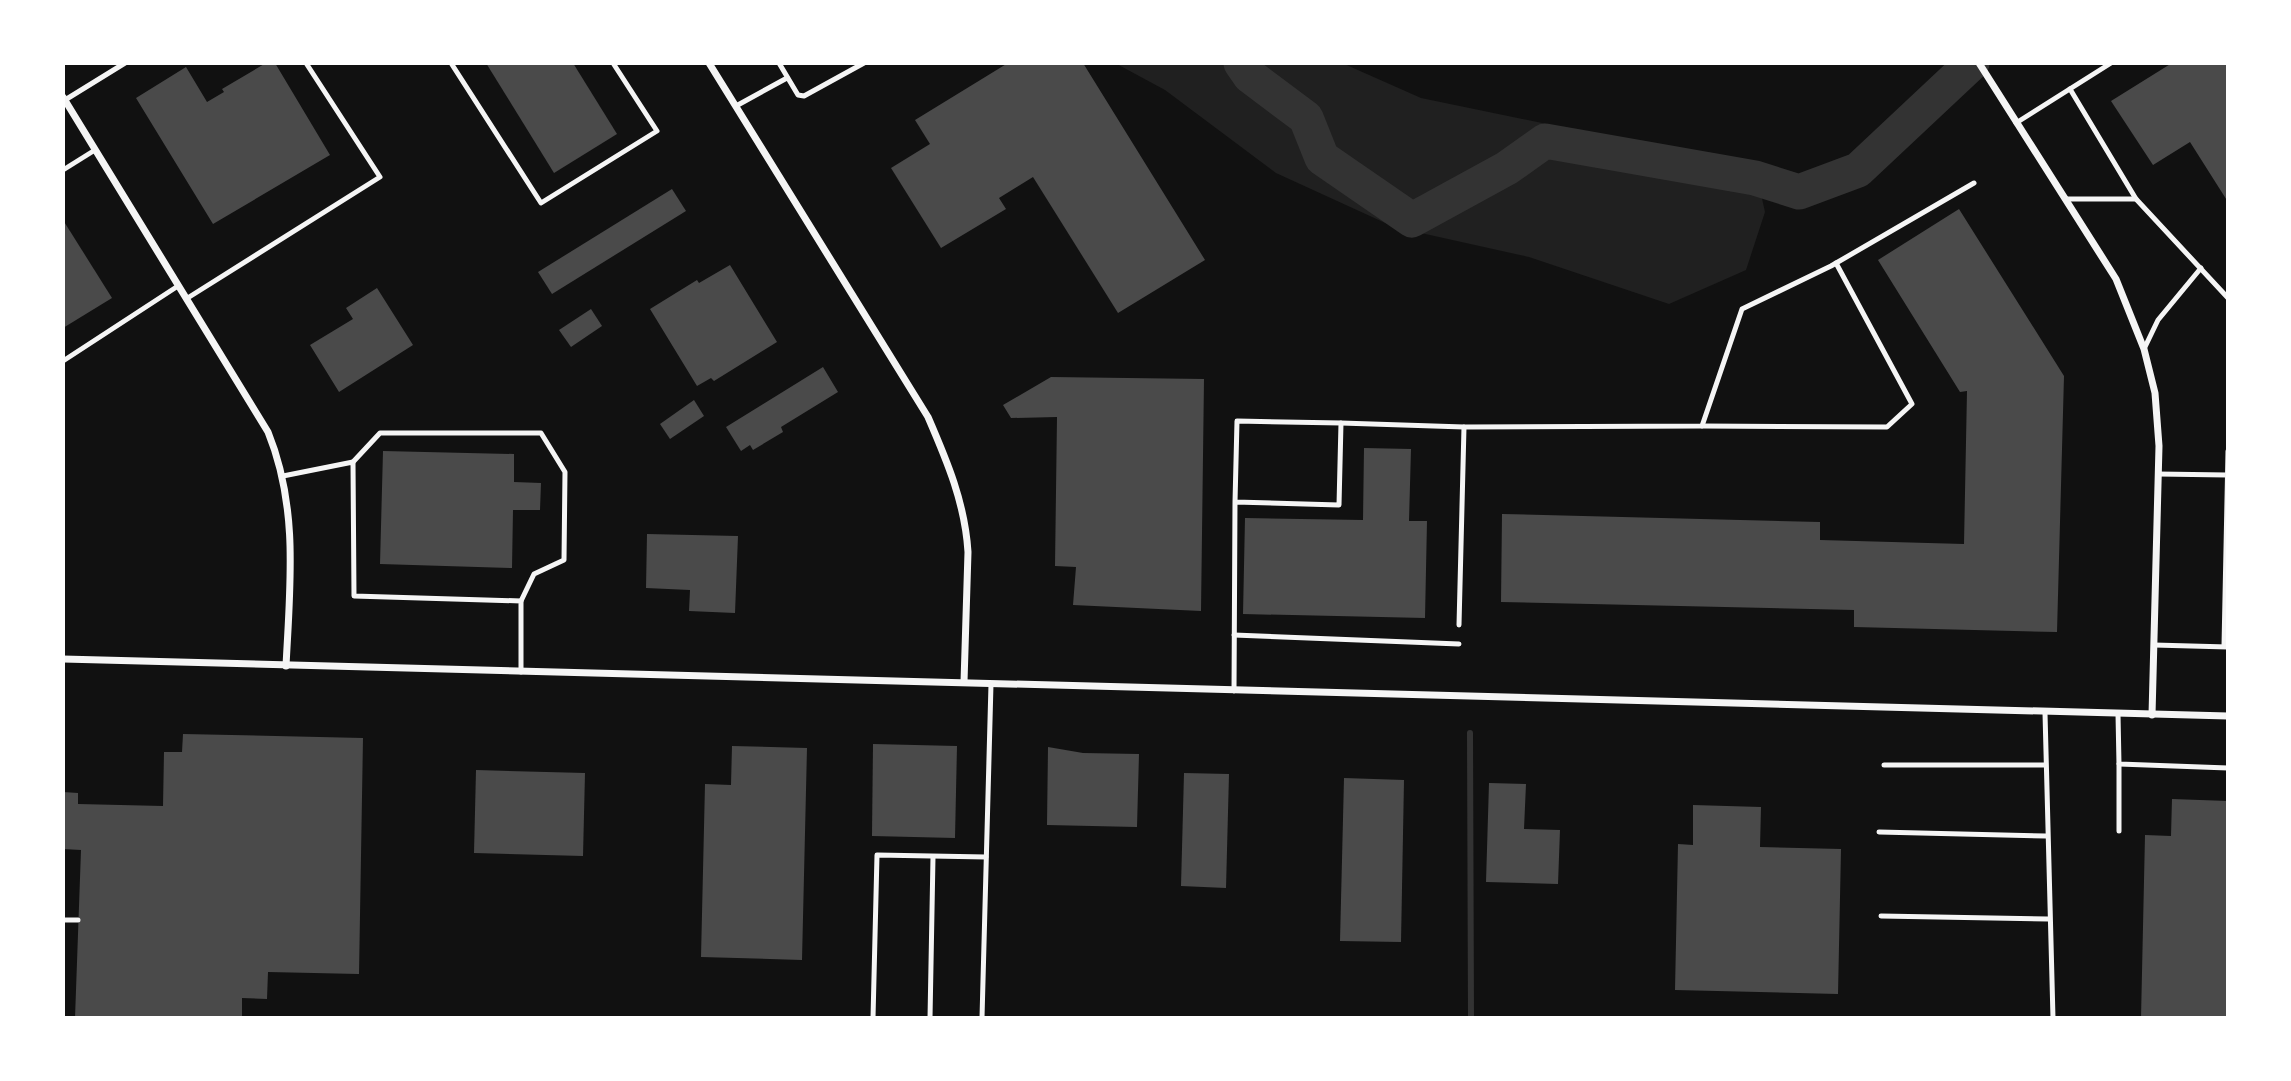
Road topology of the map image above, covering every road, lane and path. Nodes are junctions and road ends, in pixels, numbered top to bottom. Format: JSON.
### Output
{"nodes":[{"id":1,"x":306,"y":63,"type":"edge"},
{"id":2,"x":451,"y":63,"type":"edge"},
{"id":3,"x":613,"y":63,"type":"edge"},
{"id":4,"x":709,"y":63,"type":"edge"},
{"id":5,"x":779,"y":63,"type":"edge"},
{"id":6,"x":864,"y":63,"type":"edge"},
{"id":7,"x":1979,"y":63,"type":"edge"},
{"id":8,"x":2111,"y":63,"type":"edge"},
{"id":9,"x":121,"y":64,"type":"edge"},
{"id":10,"x":787,"y":78,"type":"junction"},
{"id":11,"x":2070,"y":89,"type":"junction"},
{"id":12,"x":64,"y":99,"type":"edge"},
{"id":13,"x":736,"y":106,"type":"junction"},
{"id":14,"x":2017,"y":122,"type":"junction"},
{"id":15,"x":95,"y":150,"type":"junction"},
{"id":16,"x":63,"y":170,"type":"edge"},
{"id":17,"x":1974,"y":183,"type":"dead end"},
{"id":18,"x":2065,"y":199,"type":"junction"},
{"id":19,"x":2136,"y":199,"type":"junction"},
{"id":20,"x":1836,"y":263,"type":"junction"},
{"id":21,"x":2201,"y":268,"type":"junction"},
{"id":22,"x":178,"y":286,"type":"junction"},
{"id":23,"x":2228,"y":298,"type":"edge"},
{"id":24,"x":186,"y":299,"type":"junction"},
{"id":25,"x":2144,"y":349,"type":"junction"},
{"id":26,"x":63,"y":361,"type":"edge"},
{"id":27,"x":1341,"y":424,"type":"junction"},
{"id":28,"x":1702,"y":426,"type":"junction"},
{"id":29,"x":1464,"y":427,"type":"junction"},
{"id":30,"x":2228,"y":451,"type":"edge"},
{"id":31,"x":353,"y":462,"type":"junction"},
{"id":32,"x":2158,"y":474,"type":"junction"},
{"id":33,"x":2227,"y":475,"type":"edge"},
{"id":34,"x":283,"y":476,"type":"junction"},
{"id":35,"x":1235,"y":502,"type":"junction"},
{"id":36,"x":521,"y":601,"type":"junction"},
{"id":37,"x":1459,"y":625,"type":"dead end"},
{"id":38,"x":1234,"y":635,"type":"junction"},
{"id":39,"x":1459,"y":644,"type":"dead end"},
{"id":40,"x":2154,"y":645,"type":"junction"},
{"id":41,"x":2226,"y":647,"type":"edge"},
{"id":42,"x":63,"y":659,"type":"edge"},
{"id":43,"x":286,"y":666,"type":"junction"},
{"id":44,"x":521,"y":672,"type":"junction"},
{"id":45,"x":964,"y":682,"type":"junction"},
{"id":46,"x":991,"y":684,"type":"junction"},
{"id":47,"x":1234,"y":691,"type":"junction"},
{"id":48,"x":2045,"y":713,"type":"junction"},
{"id":49,"x":2118,"y":715,"type":"junction"},
{"id":50,"x":2152,"y":715,"type":"junction"},
{"id":51,"x":2228,"y":716,"type":"edge"},
{"id":52,"x":2119,"y":764,"type":"junction"},
{"id":53,"x":1884,"y":765,"type":"dead end"},
{"id":54,"x":2045,"y":765,"type":"junction"},
{"id":55,"x":2228,"y":768,"type":"edge"},
{"id":56,"x":2119,"y":831,"type":"dead end"},
{"id":57,"x":1880,"y":832,"type":"dead end"},
{"id":58,"x":2046,"y":836,"type":"junction"},
{"id":59,"x":933,"y":857,"type":"junction"},
{"id":60,"x":986,"y":857,"type":"junction"},
{"id":61,"x":1881,"y":916,"type":"dead end"},
{"id":62,"x":2048,"y":919,"type":"junction"},
{"id":63,"x":63,"y":920,"type":"edge"},
{"id":64,"x":78,"y":920,"type":"dead end"},
{"id":65,"x":873,"y":1018,"type":"edge"},
{"id":66,"x":930,"y":1018,"type":"edge"},
{"id":67,"x":982,"y":1018,"type":"edge"},
{"id":68,"x":2053,"y":1018,"type":"edge"}],
"edges":[{"from":1,"to":24,"type":"lane"},
{"from":2,"to":3,"type":"lane"},
{"from":4,"to":13,"type":"street"},
{"from":5,"to":10,"type":"lane"},
{"from":6,"to":10,"type":"lane"},
{"from":7,"to":14,"type":"street"},
{"from":8,"to":11,"type":"lane"},
{"from":9,"to":12,"type":"lane"},
{"from":10,"to":13,"type":"lane"},
{"from":11,"to":14,"type":"lane"},
{"from":11,"to":19,"type":"lane"},
{"from":12,"to":15,"type":"street"},
{"from":13,"to":45,"type":"street"},
{"from":14,"to":18,"type":"street"},
{"from":15,"to":16,"type":"lane"},
{"from":15,"to":22,"type":"street"},
{"from":17,"to":20,"type":"lane"},
{"from":18,"to":19,"type":"lane"},
{"from":18,"to":25,"type":"street"},
{"from":19,"to":21,"type":"lane"},
{"from":20,"to":28,"type":"lane"},
{"from":20,"to":28,"type":"lane"},
{"from":21,"to":23,"type":"lane"},
{"from":21,"to":25,"type":"lane"},
{"from":22,"to":24,"type":"street"},
{"from":22,"to":26,"type":"lane"},
{"from":24,"to":34,"type":"street"},
{"from":25,"to":32,"type":"street"},
{"from":27,"to":29,"type":"lane"},
{"from":27,"to":35,"type":"lane"},
{"from":27,"to":35,"type":"lane"},
{"from":28,"to":29,"type":"lane"},
{"from":29,"to":37,"type":"lane"},
{"from":30,"to":33,"type":"lane"},
{"from":31,"to":34,"type":"lane"},
{"from":31,"to":36,"type":"lane"},
{"from":31,"to":36,"type":"lane"},
{"from":32,"to":33,"type":"lane"},
{"from":32,"to":40,"type":"street"},
{"from":33,"to":41,"type":"lane"},
{"from":34,"to":43,"type":"street"},
{"from":35,"to":38,"type":"lane"},
{"from":36,"to":44,"type":"lane"},
{"from":38,"to":39,"type":"lane"},
{"from":38,"to":47,"type":"lane"},
{"from":40,"to":41,"type":"lane"},
{"from":40,"to":50,"type":"street"},
{"from":42,"to":43,"type":"street"},
{"from":43,"to":44,"type":"street"},
{"from":44,"to":45,"type":"street"},
{"from":45,"to":46,"type":"street"},
{"from":46,"to":47,"type":"street"},
{"from":46,"to":60,"type":"lane"},
{"from":47,"to":48,"type":"street"},
{"from":48,"to":49,"type":"street"},
{"from":48,"to":54,"type":"lane"},
{"from":49,"to":50,"type":"street"},
{"from":49,"to":52,"type":"lane"},
{"from":50,"to":51,"type":"street"},
{"from":52,"to":55,"type":"lane"},
{"from":52,"to":56,"type":"lane"},
{"from":53,"to":54,"type":"lane"},
{"from":54,"to":58,"type":"lane"},
{"from":57,"to":58,"type":"lane"},
{"from":58,"to":62,"type":"lane"},
{"from":59,"to":60,"type":"lane"},
{"from":59,"to":65,"type":"lane"},
{"from":59,"to":66,"type":"lane"},
{"from":60,"to":67,"type":"lane"},
{"from":61,"to":62,"type":"lane"},
{"from":62,"to":68,"type":"lane"},
{"from":63,"to":64,"type":"lane"}]}
